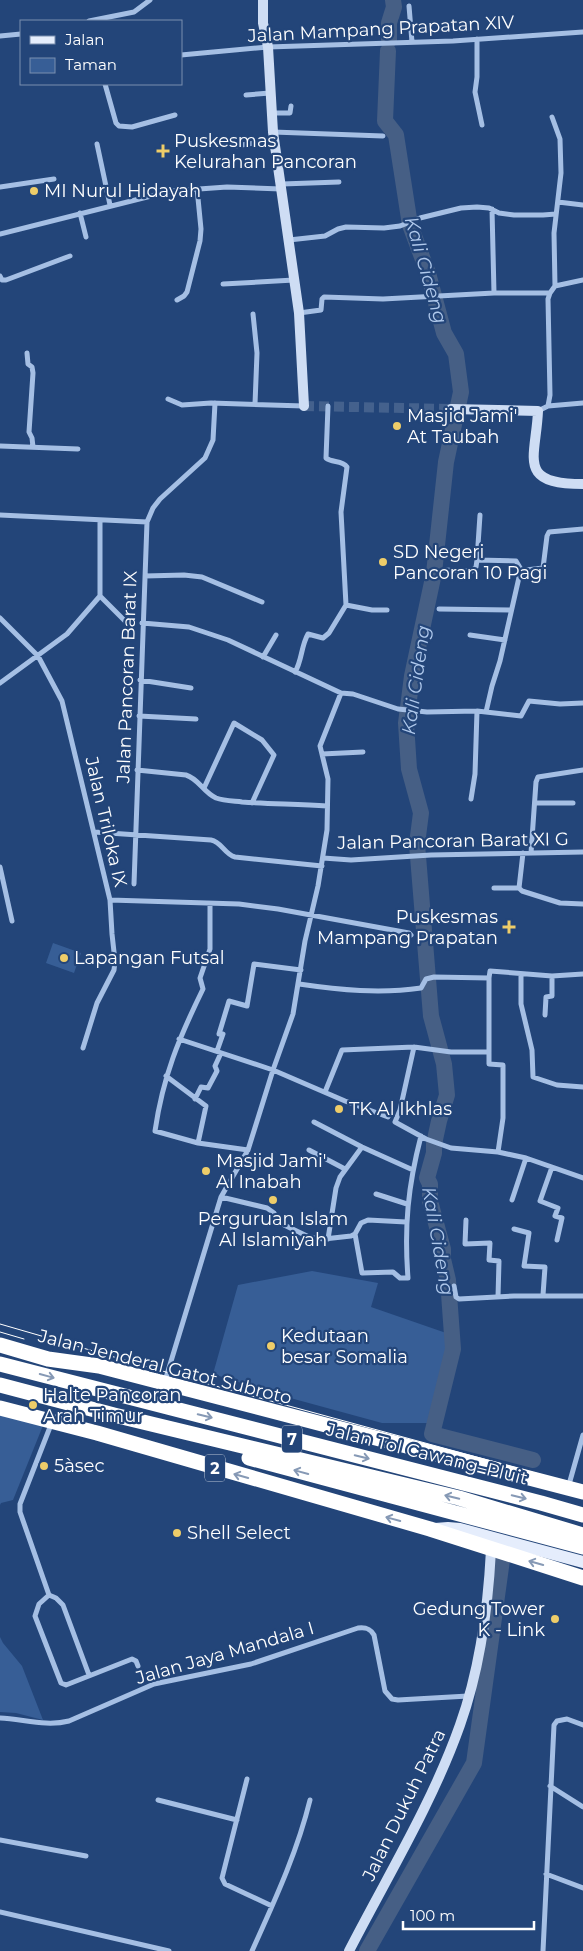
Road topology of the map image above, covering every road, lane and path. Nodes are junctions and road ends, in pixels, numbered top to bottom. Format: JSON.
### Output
{"nodes":[{"id":1,"x":150,"y":0,"type":"edge"},
{"id":2,"x":263,"y":0,"type":"edge"},
{"id":3,"x":410,"y":6,"type":"dead end"},
{"id":4,"x":94,"y":20,"type":"edge"},
{"id":5,"x":583,"y":32,"type":"edge"},
{"id":6,"x":20,"y":34,"type":"edge"},
{"id":7,"x":0,"y":36,"type":"edge"},
{"id":8,"x":477,"y":39,"type":"junction"},
{"id":9,"x":412,"y":42,"type":"junction"},
{"id":10,"x":268,"y":47,"type":"junction"},
{"id":11,"x":182,"y":55,"type":"edge"},
{"id":12,"x":105,"y":85,"type":"edge"},
{"id":13,"x":271,"y":93,"type":"junction"},
{"id":14,"x":246,"y":95,"type":"dead end"},
{"id":15,"x":291,"y":106,"type":"dead end"},
{"id":16,"x":272,"y":114,"type":"junction"},
{"id":17,"x":175,"y":115,"type":"dead end"},
{"id":18,"x":552,"y":117,"type":"dead end"},
{"id":19,"x":482,"y":125,"type":"dead end"},
{"id":20,"x":274,"y":136,"type":"junction"},
{"id":21,"x":382,"y":136,"type":"dead end"},
{"id":22,"x":97,"y":144,"type":"dead end"},
{"id":23,"x":235,"y":146,"type":"dead end"},
{"id":24,"x":54,"y":179,"type":"dead end"},
{"id":25,"x":339,"y":182,"type":"dead end"},
{"id":26,"x":0,"y":187,"type":"edge"},
{"id":27,"x":282,"y":187,"type":"junction"},
{"id":28,"x":197,"y":188,"type":"junction"},
{"id":29,"x":558,"y":202,"type":"junction"},
{"id":30,"x":110,"y":205,"type":"junction"},
{"id":31,"x":583,"y":205,"type":"edge"},
{"id":32,"x":492,"y":209,"type":"junction"},
{"id":33,"x":80,"y":213,"type":"junction"},
{"id":34,"x":556,"y":214,"type":"junction"},
{"id":35,"x":0,"y":234,"type":"edge"},
{"id":36,"x":86,"y":237,"type":"dead end"},
{"id":37,"x":288,"y":240,"type":"junction"},
{"id":38,"x":70,"y":256,"type":"dead end"},
{"id":39,"x":0,"y":276,"type":"edge"},
{"id":40,"x":294,"y":280,"type":"junction"},
{"id":41,"x":583,"y":280,"type":"edge"},
{"id":42,"x":223,"y":284,"type":"dead end"},
{"id":43,"x":555,"y":286,"type":"junction"},
{"id":44,"x":494,"y":293,"type":"junction"},
{"id":45,"x":550,"y":293,"type":"junction"},
{"id":46,"x":178,"y":300,"type":"dead end"},
{"id":47,"x":299,"y":313,"type":"junction"},
{"id":48,"x":253,"y":314,"type":"dead end"},
{"id":49,"x":27,"y":353,"type":"dead end"},
{"id":50,"x":168,"y":399,"type":"dead end"},
{"id":51,"x":215,"y":403,"type":"junction"},
{"id":52,"x":583,"y":403,"type":"edge"},
{"id":53,"x":254,"y":404,"type":"junction"},
{"id":54,"x":304,"y":406,"type":"joint"},
{"id":55,"x":328,"y":406,"type":"dead end"},
{"id":56,"x":548,"y":406,"type":"junction"},
{"id":57,"x":451,"y":409,"type":"tunnel mouth"},
{"id":58,"x":538,"y":411,"type":"junction"},
{"id":59,"x":0,"y":446,"type":"edge"},
{"id":60,"x":33,"y":447,"type":"junction"},
{"id":61,"x":78,"y":449,"type":"dead end"},
{"id":62,"x":583,"y":484,"type":"edge"},
{"id":63,"x":0,"y":515,"type":"edge"},
{"id":64,"x":480,"y":515,"type":"dead end"},
{"id":65,"x":100,"y":520,"type":"junction"},
{"id":66,"x":147,"y":522,"type":"junction"},
{"id":67,"x":583,"y":529,"type":"edge"},
{"id":68,"x":477,"y":560,"type":"junction"},
{"id":69,"x":443,"y":570,"type":"dead end"},
{"id":70,"x":522,"y":572,"type":"junction"},
{"id":71,"x":145,"y":576,"type":"junction"},
{"id":72,"x":100,"y":596,"type":"junction"},
{"id":73,"x":262,"y":602,"type":"dead end"},
{"id":74,"x":346,"y":605,"type":"junction"},
{"id":75,"x":439,"y":609,"type":"dead end"},
{"id":76,"x":388,"y":610,"type":"dead end"},
{"id":77,"x":511,"y":610,"type":"junction"},
{"id":78,"x":0,"y":618,"type":"edge"},
{"id":79,"x":142,"y":623,"type":"junction"},
{"id":80,"x":128,"y":624,"type":"dead end"},
{"id":81,"x":276,"y":635,"type":"dead end"},
{"id":82,"x":470,"y":635,"type":"dead end"},
{"id":83,"x":505,"y":640,"type":"junction"},
{"id":84,"x":38,"y":656,"type":"junction"},
{"id":85,"x":263,"y":657,"type":"junction"},
{"id":86,"x":295,"y":672,"type":"junction"},
{"id":87,"x":140,"y":680,"type":"junction"},
{"id":88,"x":0,"y":683,"type":"edge"},
{"id":89,"x":191,"y":688,"type":"dead end"},
{"id":90,"x":340,"y":693,"type":"junction"},
{"id":91,"x":583,"y":703,"type":"edge"},
{"id":92,"x":477,"y":711,"type":"junction"},
{"id":93,"x":486,"y":712,"type":"junction"},
{"id":94,"x":139,"y":716,"type":"junction"},
{"id":95,"x":196,"y":719,"type":"dead end"},
{"id":96,"x":363,"y":752,"type":"dead end"},
{"id":97,"x":322,"y":754,"type":"junction"},
{"id":98,"x":137,"y":770,"type":"junction"},
{"id":99,"x":583,"y":770,"type":"edge"},
{"id":100,"x":204,"y":788,"type":"junction"},
{"id":101,"x":472,"y":799,"type":"dead end"},
{"id":102,"x":252,"y":803,"type":"junction"},
{"id":103,"x":535,"y":803,"type":"junction"},
{"id":104,"x":573,"y":803,"type":"dead end"},
{"id":105,"x":327,"y":806,"type":"junction"},
{"id":106,"x":94,"y":832,"type":"junction"},
{"id":107,"x":135,"y":834,"type":"junction"},
{"id":108,"x":531,"y":852,"type":"junction"},
{"id":109,"x":583,"y":852,"type":"edge"},
{"id":110,"x":522,"y":853,"type":"junction"},
{"id":111,"x":324,"y":858,"type":"junction"},
{"id":112,"x":322,"y":866,"type":"junction"},
{"id":113,"x":0,"y":867,"type":"edge"},
{"id":114,"x":134,"y":884,"type":"dead end"},
{"id":115,"x":494,"y":888,"type":"dead end"},
{"id":116,"x":519,"y":888,"type":"junction"},
{"id":117,"x":110,"y":900,"type":"junction"},
{"id":118,"x":210,"y":904,"type":"junction"},
{"id":119,"x":583,"y":904,"type":"edge"},
{"id":120,"x":312,"y":914,"type":"junction"},
{"id":121,"x":12,"y":921,"type":"dead end"},
{"id":122,"x":411,"y":935,"type":"dead end"},
{"id":123,"x":301,"y":970,"type":"junction"},
{"id":124,"x":583,"y":974,"type":"edge"},
{"id":125,"x":521,"y":975,"type":"junction"},
{"id":126,"x":552,"y":976,"type":"junction"},
{"id":127,"x":489,"y":978,"type":"junction"},
{"id":128,"x":299,"y":984,"type":"junction"},
{"id":129,"x":545,"y":1015,"type":"dead end"},
{"id":130,"x":179,"y":1039,"type":"junction"},
{"id":131,"x":414,"y":1047,"type":"junction"},
{"id":132,"x":83,"y":1048,"type":"dead end"},
{"id":133,"x":219,"y":1052,"type":"junction"},
{"id":134,"x":489,"y":1052,"type":"junction"},
{"id":135,"x":273,"y":1070,"type":"junction"},
{"id":136,"x":166,"y":1076,"type":"junction"},
{"id":137,"x":583,"y":1087,"type":"edge"},
{"id":138,"x":325,"y":1092,"type":"junction"},
{"id":139,"x":195,"y":1099,"type":"junction"},
{"id":140,"x":388,"y":1118,"type":"dead end"},
{"id":141,"x":314,"y":1122,"type":"dead end"},
{"id":142,"x":424,"y":1138,"type":"junction"},
{"id":143,"x":198,"y":1143,"type":"junction"},
{"id":144,"x":362,"y":1147,"type":"junction"},
{"id":145,"x":248,"y":1150,"type":"junction"},
{"id":146,"x":309,"y":1150,"type":"dead end"},
{"id":147,"x":498,"y":1152,"type":"junction"},
{"id":148,"x":526,"y":1158,"type":"junction"},
{"id":149,"x":552,"y":1167,"type":"junction"},
{"id":150,"x":345,"y":1169,"type":"junction"},
{"id":151,"x":413,"y":1170,"type":"junction"},
{"id":152,"x":583,"y":1178,"type":"edge"},
{"id":153,"x":376,"y":1194,"type":"dead end"},
{"id":154,"x":221,"y":1197,"type":"junction"},
{"id":155,"x":512,"y":1200,"type":"dead end"},
{"id":156,"x":407,"y":1204,"type":"junction"},
{"id":157,"x":466,"y":1220,"type":"dead end"},
{"id":158,"x":406,"y":1222,"type":"junction"},
{"id":159,"x":514,"y":1229,"type":"dead end"},
{"id":160,"x":355,"y":1234,"type":"junction"},
{"id":161,"x":328,"y":1239,"type":"junction"},
{"id":162,"x":557,"y":1240,"type":"dead end"},
{"id":163,"x":454,"y":1286,"type":"dead end"},
{"id":164,"x":543,"y":1295,"type":"junction"},
{"id":165,"x":498,"y":1296,"type":"junction"},
{"id":166,"x":583,"y":1296,"type":"edge"},
{"id":167,"x":0,"y":1345,"type":"edge"},
{"id":168,"x":0,"y":1364,"type":"edge"},
{"id":169,"x":164,"y":1384,"type":"junction"},
{"id":170,"x":0,"y":1385,"type":"edge"},
{"id":171,"x":0,"y":1408,"type":"edge"},
{"id":172,"x":114,"y":1415,"type":"junction"},
{"id":173,"x":53,"y":1422,"type":"junction"},
{"id":174,"x":583,"y":1435,"type":"edge"},
{"id":175,"x":568,"y":1488,"type":"junction"},
{"id":176,"x":583,"y":1492,"type":"edge"},
{"id":177,"x":583,"y":1515,"type":"edge"},
{"id":178,"x":469,"y":1518,"type":"junction"},
{"id":179,"x":430,"y":1529,"type":"junction"},
{"id":180,"x":583,"y":1535,"type":"edge"},
{"id":181,"x":583,"y":1547,"type":"edge"},
{"id":182,"x":492,"y":1550,"type":"junction"},
{"id":183,"x":583,"y":1554,"type":"edge"},
{"id":184,"x":583,"y":1562,"type":"edge"},
{"id":185,"x":583,"y":1578,"type":"edge"},
{"id":186,"x":49,"y":1595,"type":"junction"},
{"id":187,"x":138,"y":1666,"type":"dead end"},
{"id":188,"x":89,"y":1675,"type":"junction"},
{"id":189,"x":468,"y":1696,"type":"junction"},
{"id":190,"x":0,"y":1718,"type":"edge"},
{"id":191,"x":583,"y":1725,"type":"edge"},
{"id":192,"x":248,"y":1779,"type":"dead end"},
{"id":193,"x":550,"y":1786,"type":"junction"},
{"id":194,"x":158,"y":1800,"type":"dead end"},
{"id":195,"x":310,"y":1800,"type":"dead end"},
{"id":196,"x":583,"y":1807,"type":"edge"},
{"id":197,"x":237,"y":1820,"type":"junction"},
{"id":198,"x":0,"y":1840,"type":"edge"},
{"id":199,"x":86,"y":1856,"type":"dead end"},
{"id":200,"x":546,"y":1874,"type":"junction"},
{"id":201,"x":583,"y":1888,"type":"edge"},
{"id":202,"x":272,"y":1906,"type":"junction"},
{"id":203,"x":0,"y":1912,"type":"edge"},
{"id":204,"x":169,"y":1951,"type":"edge"},
{"id":205,"x":252,"y":1951,"type":"edge"},
{"id":206,"x":349,"y":1951,"type":"edge"},
{"id":207,"x":543,"y":1951,"type":"edge"}],
"edges":[{"from":1,"to":4,"type":"street"},
{"from":2,"to":10,"type":"street"},
{"from":3,"to":9,"type":"street"},
{"from":5,"to":8,"type":"street","name":"Jalan Mampang Prapatan XIV"},
{"from":6,"to":7,"type":"street"},
{"from":8,"to":9,"type":"street","name":"Jalan Mampang Prapatan XIV"},
{"from":8,"to":19,"type":"street"},
{"from":9,"to":10,"type":"street","name":"Jalan Mampang Prapatan XIV"},
{"from":10,"to":11,"type":"street","name":"Jalan Mampang Prapatan XIV"},
{"from":10,"to":13,"type":"street"},
{"from":12,"to":17,"type":"street"},
{"from":13,"to":14,"type":"street"},
{"from":13,"to":16,"type":"street"},
{"from":15,"to":16,"type":"street"},
{"from":16,"to":20,"type":"street"},
{"from":18,"to":29,"type":"street"},
{"from":20,"to":21,"type":"street"},
{"from":20,"to":23,"type":"street"},
{"from":20,"to":27,"type":"street"},
{"from":22,"to":30,"type":"street"},
{"from":24,"to":26,"type":"street"},
{"from":25,"to":27,"type":"street"},
{"from":27,"to":28,"type":"street"},
{"from":27,"to":37,"type":"street"},
{"from":28,"to":30,"type":"street"},
{"from":28,"to":46,"type":"street"},
{"from":29,"to":31,"type":"street"},
{"from":29,"to":34,"type":"street"},
{"from":30,"to":33,"type":"street"},
{"from":32,"to":34,"type":"street"},
{"from":32,"to":37,"type":"street"},
{"from":32,"to":44,"type":"street"},
{"from":33,"to":35,"type":"street"},
{"from":33,"to":36,"type":"street"},
{"from":34,"to":43,"type":"street"},
{"from":37,"to":40,"type":"street"},
{"from":38,"to":39,"type":"street"},
{"from":40,"to":42,"type":"street"},
{"from":40,"to":47,"type":"street"},
{"from":41,"to":43,"type":"street"},
{"from":43,"to":45,"type":"street"},
{"from":44,"to":45,"type":"street"},
{"from":44,"to":47,"type":"street"},
{"from":45,"to":56,"type":"street"},
{"from":47,"to":54,"type":"street"},
{"from":48,"to":53,"type":"street"},
{"from":49,"to":60,"type":"street"},
{"from":50,"to":51,"type":"street"},
{"from":51,"to":53,"type":"street"},
{"from":51,"to":66,"type":"street"},
{"from":52,"to":56,"type":"street"},
{"from":53,"to":54,"type":"street"},
{"from":55,"to":74,"type":"street"},
{"from":56,"to":58,"type":"street"},
{"from":57,"to":58,"type":"street"},
{"from":58,"to":62,"type":"street"},
{"from":59,"to":60,"type":"street"},
{"from":60,"to":61,"type":"street"},
{"from":63,"to":65,"type":"street"},
{"from":64,"to":68,"type":"street"},
{"from":65,"to":66,"type":"street"},
{"from":65,"to":72,"type":"street"},
{"from":66,"to":71,"type":"street","name":"Jalan Pancoran Barat IX"},
{"from":67,"to":70,"type":"street"},
{"from":68,"to":69,"type":"street"},
{"from":68,"to":70,"type":"street"},
{"from":70,"to":77,"type":"street"},
{"from":71,"to":73,"type":"street"},
{"from":71,"to":79,"type":"street","name":"Jalan Pancoran Barat IX"},
{"from":72,"to":80,"type":"street"},
{"from":72,"to":84,"type":"street"},
{"from":74,"to":76,"type":"street"},
{"from":74,"to":86,"type":"street"},
{"from":75,"to":77,"type":"street"},
{"from":77,"to":83,"type":"street"},
{"from":78,"to":84,"type":"street","name":"Jalan Triloka IX"},
{"from":79,"to":85,"type":"street"},
{"from":79,"to":87,"type":"street","name":"Jalan Pancoran Barat IX"},
{"from":81,"to":85,"type":"street"},
{"from":82,"to":83,"type":"street"},
{"from":83,"to":93,"type":"street"},
{"from":84,"to":88,"type":"street"},
{"from":84,"to":106,"type":"street","name":"Jalan Triloka IX"},
{"from":85,"to":86,"type":"street"},
{"from":86,"to":90,"type":"street"},
{"from":87,"to":89,"type":"street"},
{"from":87,"to":94,"type":"street","name":"Jalan Pancoran Barat IX"},
{"from":90,"to":92,"type":"street"},
{"from":90,"to":97,"type":"street"},
{"from":91,"to":93,"type":"street"},
{"from":92,"to":93,"type":"street"},
{"from":92,"to":101,"type":"street"},
{"from":94,"to":95,"type":"street"},
{"from":94,"to":98,"type":"street","name":"Jalan Pancoran Barat IX"},
{"from":96,"to":97,"type":"street"},
{"from":97,"to":105,"type":"street"},
{"from":98,"to":100,"type":"street"},
{"from":98,"to":107,"type":"street","name":"Jalan Pancoran Barat IX"},
{"from":99,"to":103,"type":"street"},
{"from":100,"to":102,"type":"street"},
{"from":100,"to":102,"type":"street"},
{"from":102,"to":105,"type":"street"},
{"from":103,"to":104,"type":"street"},
{"from":103,"to":108,"type":"street"},
{"from":105,"to":111,"type":"street"},
{"from":106,"to":107,"type":"street"},
{"from":106,"to":117,"type":"street","name":"Jalan Triloka IX"},
{"from":107,"to":112,"type":"street"},
{"from":107,"to":114,"type":"street","name":"Jalan Pancoran Barat IX"},
{"from":108,"to":109,"type":"street","name":"Jalan Pancoran Barat XI G"},
{"from":108,"to":110,"type":"street","name":"Jalan Pancoran Barat XI G"},
{"from":110,"to":111,"type":"street","name":"Jalan Pancoran Barat XI G"},
{"from":110,"to":116,"type":"street"},
{"from":111,"to":112,"type":"street"},
{"from":112,"to":120,"type":"street"},
{"from":113,"to":121,"type":"street"},
{"from":115,"to":116,"type":"street"},
{"from":116,"to":119,"type":"street"},
{"from":117,"to":118,"type":"street"},
{"from":117,"to":132,"type":"street","name":"Jalan Triloka IX"},
{"from":118,"to":120,"type":"street"},
{"from":118,"to":130,"type":"street"},
{"from":120,"to":122,"type":"street"},
{"from":120,"to":123,"type":"street"},
{"from":123,"to":128,"type":"street"},
{"from":123,"to":133,"type":"street"},
{"from":124,"to":126,"type":"street"},
{"from":125,"to":126,"type":"street"},
{"from":125,"to":127,"type":"street"},
{"from":125,"to":137,"type":"street"},
{"from":126,"to":129,"type":"street"},
{"from":127,"to":128,"type":"street"},
{"from":127,"to":134,"type":"street"},
{"from":128,"to":135,"type":"street"},
{"from":130,"to":133,"type":"street"},
{"from":130,"to":136,"type":"street"},
{"from":131,"to":134,"type":"street"},
{"from":131,"to":138,"type":"street"},
{"from":131,"to":142,"type":"street"},
{"from":133,"to":135,"type":"street"},
{"from":133,"to":139,"type":"street"},
{"from":134,"to":147,"type":"street"},
{"from":135,"to":138,"type":"street"},
{"from":135,"to":145,"type":"street"},
{"from":136,"to":139,"type":"street"},
{"from":136,"to":143,"type":"street"},
{"from":138,"to":140,"type":"street"},
{"from":139,"to":143,"type":"street"},
{"from":141,"to":144,"type":"street"},
{"from":142,"to":147,"type":"street"},
{"from":142,"to":151,"type":"street"},
{"from":143,"to":145,"type":"street"},
{"from":144,"to":150,"type":"street"},
{"from":144,"to":151,"type":"street"},
{"from":145,"to":154,"type":"street"},
{"from":146,"to":150,"type":"street"},
{"from":147,"to":148,"type":"street"},
{"from":148,"to":149,"type":"street"},
{"from":148,"to":155,"type":"street"},
{"from":149,"to":152,"type":"street"},
{"from":149,"to":162,"type":"street"},
{"from":150,"to":161,"type":"street"},
{"from":151,"to":156,"type":"street"},
{"from":153,"to":156,"type":"street"},
{"from":154,"to":161,"type":"street"},
{"from":154,"to":169,"type":"street"},
{"from":156,"to":158,"type":"street"},
{"from":157,"to":165,"type":"street"},
{"from":158,"to":160,"type":"street"},
{"from":158,"to":160,"type":"street"},
{"from":159,"to":164,"type":"street"},
{"from":160,"to":161,"type":"street"},
{"from":163,"to":165,"type":"street"},
{"from":164,"to":165,"type":"street"},
{"from":164,"to":166,"type":"street"},
{"from":167,"to":169,"type":"highway","name":"Jalan Jenderal Gatot Subroto"},
{"from":168,"to":177,"type":"highway","name":"Jalan Tol Cawang–Pluit","number":"7","one_way":true},
{"from":169,"to":175,"type":"highway","name":"Jalan Jenderal Gatot Subroto"},
{"from":170,"to":172,"type":"highway","name":"Jalan Tol Cawang–Pluit","number":"7"},
{"from":171,"to":173,"type":"highway","number":"2"},
{"from":178,"to":172,"type":"highway","one_way":true},
{"from":180,"to":172,"type":"highway","name":"Jalan Tol Cawang–Pluit","number":"7","one_way":true},
{"from":179,"to":173,"type":"highway","number":"2","one_way":true},
{"from":173,"to":186,"type":"street"},
{"from":174,"to":175,"type":"street"},
{"from":175,"to":176,"type":"highway","name":"Jalan Jenderal Gatot Subroto"},
{"from":178,"to":181,"type":"highway"},
{"from":178,"to":183,"type":"highway"},
{"from":179,"to":182,"type":"highway","number":"2"},
{"from":179,"to":184,"type":"main road"},
{"from":185,"to":182,"type":"highway","number":"2","one_way":true},
{"from":182,"to":189,"type":"street","name":"Jalan Dukuh Patra"},
{"from":186,"to":188,"type":"street"},
{"from":186,"to":188,"type":"street"},
{"from":187,"to":188,"type":"street"},
{"from":189,"to":190,"type":"street","name":"Jalan Jaya Mandala I"},
{"from":189,"to":206,"type":"street","name":"Jalan Dukuh Patra"},
{"from":191,"to":193,"type":"street"},
{"from":192,"to":197,"type":"street"},
{"from":193,"to":196,"type":"street"},
{"from":193,"to":200,"type":"street"},
{"from":194,"to":197,"type":"street"},
{"from":195,"to":202,"type":"street"},
{"from":197,"to":202,"type":"street"},
{"from":198,"to":199,"type":"street"},
{"from":200,"to":201,"type":"street"},
{"from":200,"to":207,"type":"street"},
{"from":202,"to":205,"type":"street"},
{"from":203,"to":204,"type":"street"}]}
